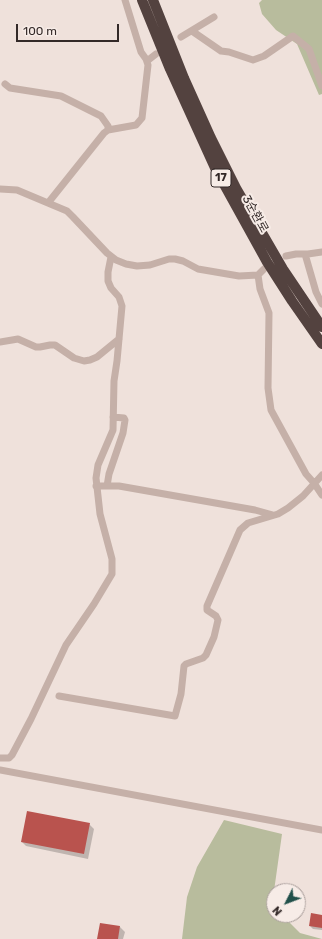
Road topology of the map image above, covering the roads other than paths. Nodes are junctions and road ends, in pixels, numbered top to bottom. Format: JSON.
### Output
{"nodes":[{"id":1,"x":125,"y":0,"type":"edge"},
{"id":2,"x":142,"y":0,"type":"edge"},
{"id":3,"x":152,"y":0,"type":"edge"},
{"id":4,"x":214,"y":17,"type":"dead end"},
{"id":5,"x":192,"y":31,"type":"junction"},
{"id":6,"x":181,"y":37,"type":"dead end"},
{"id":7,"x":156,"y":54,"type":"dead end"},
{"id":8,"x":147,"y":61,"type":"junction"},
{"id":9,"x":4,"y":84,"type":"dead end"},
{"id":10,"x":322,"y":86,"type":"edge"},
{"id":11,"x":108,"y":130,"type":"junction"},
{"id":12,"x":0,"y":189,"type":"edge"},
{"id":13,"x":48,"y":203,"type":"junction"},
{"id":14,"x":322,"y":252,"type":"edge"},
{"id":15,"x":305,"y":254,"type":"junction"},
{"id":16,"x":286,"y":256,"type":"dead end"},
{"id":17,"x":112,"y":257,"type":"junction"},
{"id":18,"x":264,"y":269,"type":"dead end"},
{"id":19,"x":258,"y":275,"type":"junction"},
{"id":20,"x":322,"y":304,"type":"edge"},
{"id":21,"x":322,"y":327,"type":"edge"},
{"id":22,"x":120,"y":339,"type":"junction"},
{"id":23,"x":0,"y":342,"type":"edge"},
{"id":24,"x":322,"y":344,"type":"edge"},
{"id":25,"x":114,"y":417,"type":"junction"},
{"id":26,"x":322,"y":475,"type":"edge"},
{"id":27,"x":314,"y":483,"type":"junction"},
{"id":28,"x":96,"y":486,"type":"junction"},
{"id":29,"x":107,"y":486,"type":"junction"},
{"id":30,"x":322,"y":495,"type":"edge"},
{"id":31,"x":273,"y":515,"type":"junction"},
{"id":32,"x":59,"y":696,"type":"dead end"},
{"id":33,"x":0,"y":758,"type":"edge"},
{"id":34,"x":0,"y":770,"type":"edge"},
{"id":35,"x":322,"y":830,"type":"edge"}],
"edges":[{"from":1,"to":8,"type":"street"},
{"from":2,"to":24,"type":"highway","name":"3순환로","number":"17"},
{"from":3,"to":21,"type":"highway","name":"3순환로","number":"17"},
{"from":4,"to":5,"type":"street"},
{"from":5,"to":6,"type":"street"},
{"from":5,"to":10,"type":"street"},
{"from":7,"to":8,"type":"street"},
{"from":8,"to":11,"type":"street"},
{"from":9,"to":11,"type":"street"},
{"from":11,"to":13,"type":"street"},
{"from":12,"to":13,"type":"street"},
{"from":13,"to":17,"type":"street"},
{"from":14,"to":15,"type":"street"},
{"from":15,"to":16,"type":"street"},
{"from":15,"to":20,"type":"street"},
{"from":17,"to":19,"type":"street"},
{"from":17,"to":22,"type":"street"},
{"from":18,"to":19,"type":"street"},
{"from":19,"to":27,"type":"street"},
{"from":22,"to":23,"type":"street"},
{"from":22,"to":25,"type":"street"},
{"from":25,"to":28,"type":"street"},
{"from":25,"to":29,"type":"street"},
{"from":26,"to":27,"type":"street"},
{"from":27,"to":30,"type":"street"},
{"from":27,"to":31,"type":"street"},
{"from":28,"to":29,"type":"street"},
{"from":28,"to":33,"type":"street"},
{"from":29,"to":31,"type":"street"},
{"from":31,"to":32,"type":"street"},
{"from":34,"to":35,"type":"street"}]}
